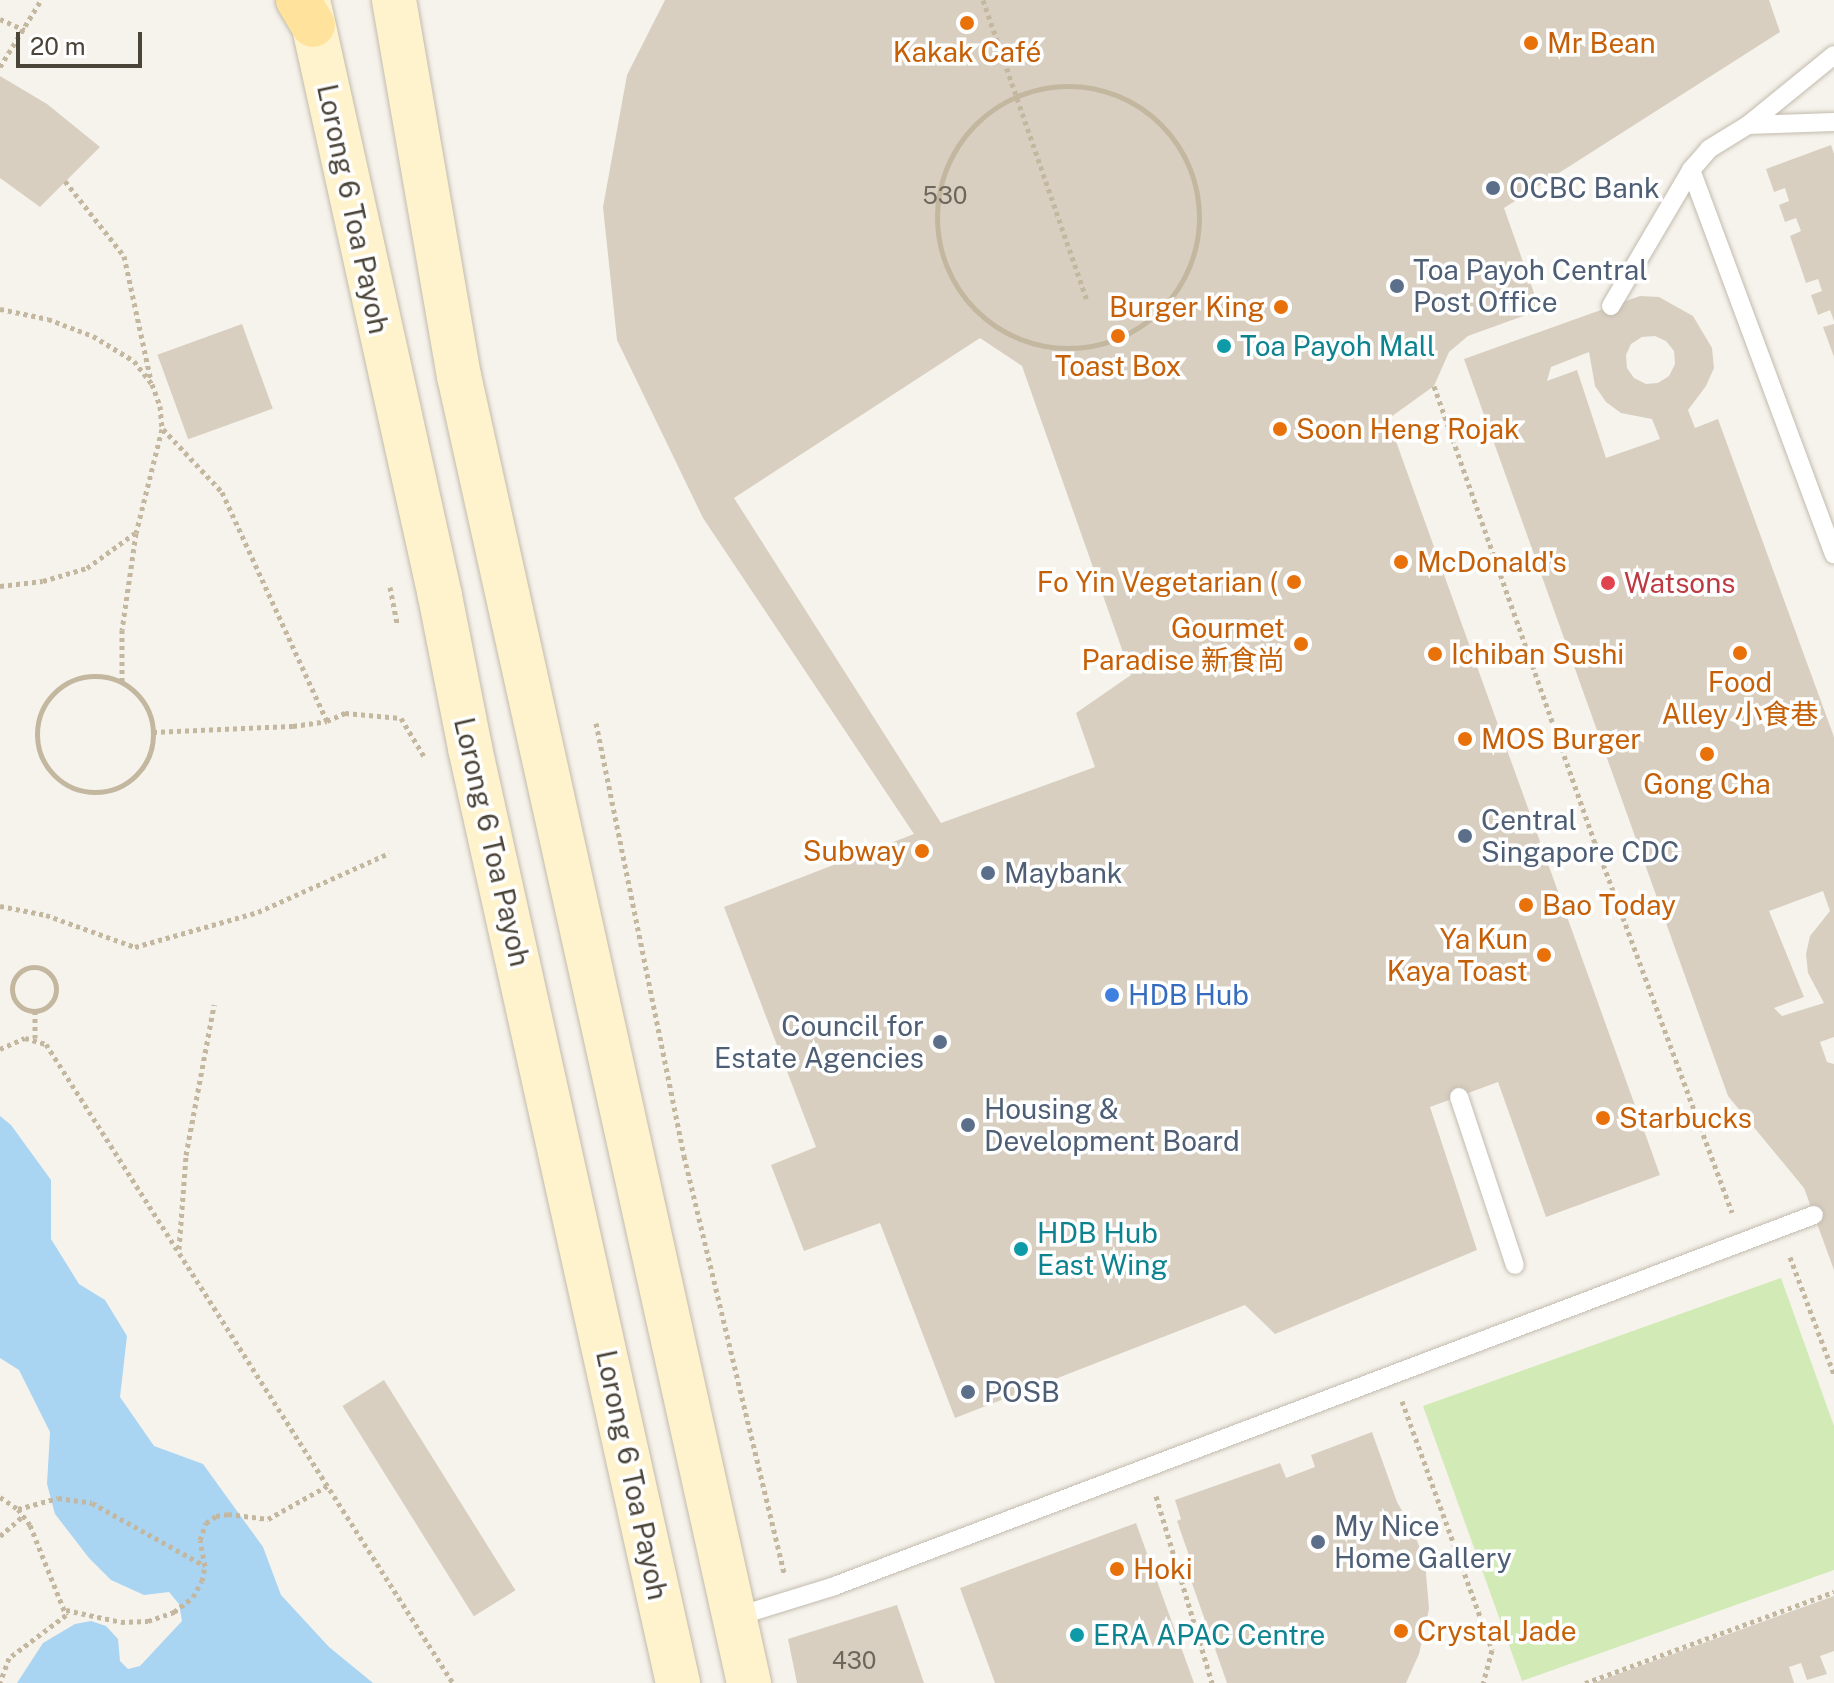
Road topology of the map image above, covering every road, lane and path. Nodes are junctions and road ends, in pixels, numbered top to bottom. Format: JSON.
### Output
{"nodes":[{"id":1,"x":41,"y":0,"type":"edge"},
{"id":2,"x":394,"y":0,"type":"edge"},
{"id":3,"x":412,"y":0,"type":"edge"},
{"id":4,"x":983,"y":0,"type":"edge"},
{"id":5,"x":306,"y":8,"type":"edge"},
{"id":6,"x":0,"y":19,"type":"edge"},
{"id":7,"x":25,"y":30,"type":"junction"},
{"id":8,"x":1834,"y":55,"type":"edge"},
{"id":9,"x":0,"y":67,"type":"edge"},
{"id":10,"x":409,"y":83,"type":"junction"},
{"id":11,"x":1834,"y":122,"type":"edge"},
{"id":12,"x":1748,"y":125,"type":"junction"},
{"id":13,"x":1691,"y":170,"type":"junction"},
{"id":14,"x":65,"y":181,"type":"dead end"},
{"id":15,"x":949,"y":273,"type":"joint"},
{"id":16,"x":1087,"y":300,"type":"dead end"},
{"id":17,"x":1611,"y":306,"type":"dead end"},
{"id":18,"x":0,"y":309,"type":"edge"},
{"id":19,"x":152,"y":384,"type":"junction"},
{"id":20,"x":1434,"y":386,"type":"dead end"},
{"id":21,"x":162,"y":429,"type":"junction"},
{"id":22,"x":136,"y":533,"type":"junction"},
{"id":23,"x":1834,"y":554,"type":"edge"},
{"id":24,"x":0,"y":586,"type":"edge"},
{"id":25,"x":122,"y":683,"type":"junction"},
{"id":26,"x":327,"y":721,"type":"junction"},
{"id":27,"x":596,"y":723,"type":"dead end"},
{"id":28,"x":153,"y":732,"type":"junction"},
{"id":29,"x":425,"y":758,"type":"dead end"},
{"id":30,"x":389,"y":853,"type":"dead end"},
{"id":31,"x":0,"y":906,"type":"edge"},
{"id":32,"x":214,"y":1005,"type":"dead end"},
{"id":33,"x":35,"y":1011,"type":"junction"},
{"id":34,"x":35,"y":1038,"type":"junction"},
{"id":35,"x":0,"y":1049,"type":"edge"},
{"id":36,"x":1459,"y":1097,"type":"dead end"},
{"id":37,"x":1814,"y":1215,"type":"dead end"},
{"id":38,"x":1778,"y":1226,"type":"junction"},
{"id":39,"x":1743,"y":1242,"type":"junction"},
{"id":40,"x":179,"y":1251,"type":"junction"},
{"id":41,"x":1515,"y":1265,"type":"dead end"},
{"id":42,"x":1834,"y":1374,"type":"edge"},
{"id":43,"x":1400,"y":1397,"type":"dead end"},
{"id":44,"x":327,"y":1486,"type":"junction"},
{"id":45,"x":1156,"y":1495,"type":"dead end"},
{"id":46,"x":0,"y":1497,"type":"edge"},
{"id":47,"x":18,"y":1509,"type":"junction"},
{"id":48,"x":23,"y":1516,"type":"junction"},
{"id":49,"x":0,"y":1536,"type":"edge"},
{"id":50,"x":205,"y":1566,"type":"junction"},
{"id":51,"x":1834,"y":1592,"type":"edge"},
{"id":52,"x":790,"y":1601,"type":"junction"},
{"id":53,"x":66,"y":1610,"type":"junction"},
{"id":54,"x":735,"y":1617,"type":"junction"},
{"id":55,"x":1,"y":1670,"type":"edge"},
{"id":56,"x":0,"y":1683,"type":"edge"},
{"id":57,"x":453,"y":1683,"type":"edge"},
{"id":58,"x":678,"y":1683,"type":"edge"},
{"id":59,"x":749,"y":1683,"type":"edge"},
{"id":60,"x":1212,"y":1683,"type":"edge"},
{"id":61,"x":1483,"y":1683,"type":"edge"},
{"id":62,"x":1585,"y":1683,"type":"edge"}],
"edges":[{"from":1,"to":7,"type":"path"},
{"from":2,"to":10,"type":"main road"},
{"from":3,"to":10,"type":"main road"},
{"from":4,"to":16,"type":"path"},
{"from":5,"to":58,"type":"main road","name":"Lorong 6 Toa Payoh"},
{"from":6,"to":7,"type":"path"},
{"from":7,"to":9,"type":"path"},
{"from":8,"to":12,"type":"lane"},
{"from":10,"to":54,"type":"main road"},
{"from":11,"to":12,"type":"lane"},
{"from":12,"to":13,"type":"lane"},
{"from":13,"to":17,"type":"lane"},
{"from":13,"to":23,"type":"lane"},
{"from":14,"to":19,"type":"path"},
{"from":15,"to":15,"type":"path"},
{"from":18,"to":19,"type":"path"},
{"from":19,"to":21,"type":"path"},
{"from":20,"to":39,"type":"path"},
{"from":21,"to":22,"type":"path"},
{"from":21,"to":26,"type":"path"},
{"from":22,"to":24,"type":"path"},
{"from":22,"to":25,"type":"path"},
{"from":25,"to":28,"type":"path"},
{"from":25,"to":28,"type":"path"},
{"from":26,"to":28,"type":"path"},
{"from":26,"to":29,"type":"path"},
{"from":27,"to":52,"type":"path"},
{"from":30,"to":31,"type":"path"},
{"from":32,"to":40,"type":"path"},
{"from":33,"to":33,"type":"path"},
{"from":33,"to":34,"type":"path"},
{"from":34,"to":35,"type":"path"},
{"from":34,"to":40,"type":"path"},
{"from":36,"to":41,"type":"lane"},
{"from":37,"to":38,"type":"lane"},
{"from":38,"to":39,"type":"lane"},
{"from":38,"to":42,"type":"path"},
{"from":39,"to":52,"type":"lane"},
{"from":40,"to":44,"type":"path"},
{"from":43,"to":61,"type":"path"},
{"from":44,"to":50,"type":"path"},
{"from":44,"to":57,"type":"path"},
{"from":45,"to":60,"type":"path"},
{"from":46,"to":47,"type":"path"},
{"from":47,"to":48,"type":"path"},
{"from":47,"to":50,"type":"path"},
{"from":48,"to":49,"type":"path"},
{"from":48,"to":53,"type":"path"},
{"from":50,"to":53,"type":"path"},
{"from":51,"to":62,"type":"path"},
{"from":52,"to":54,"type":"lane"},
{"from":53,"to":55,"type":"path"},
{"from":54,"to":59,"type":"main road"},
{"from":55,"to":56,"type":"path"}]}
